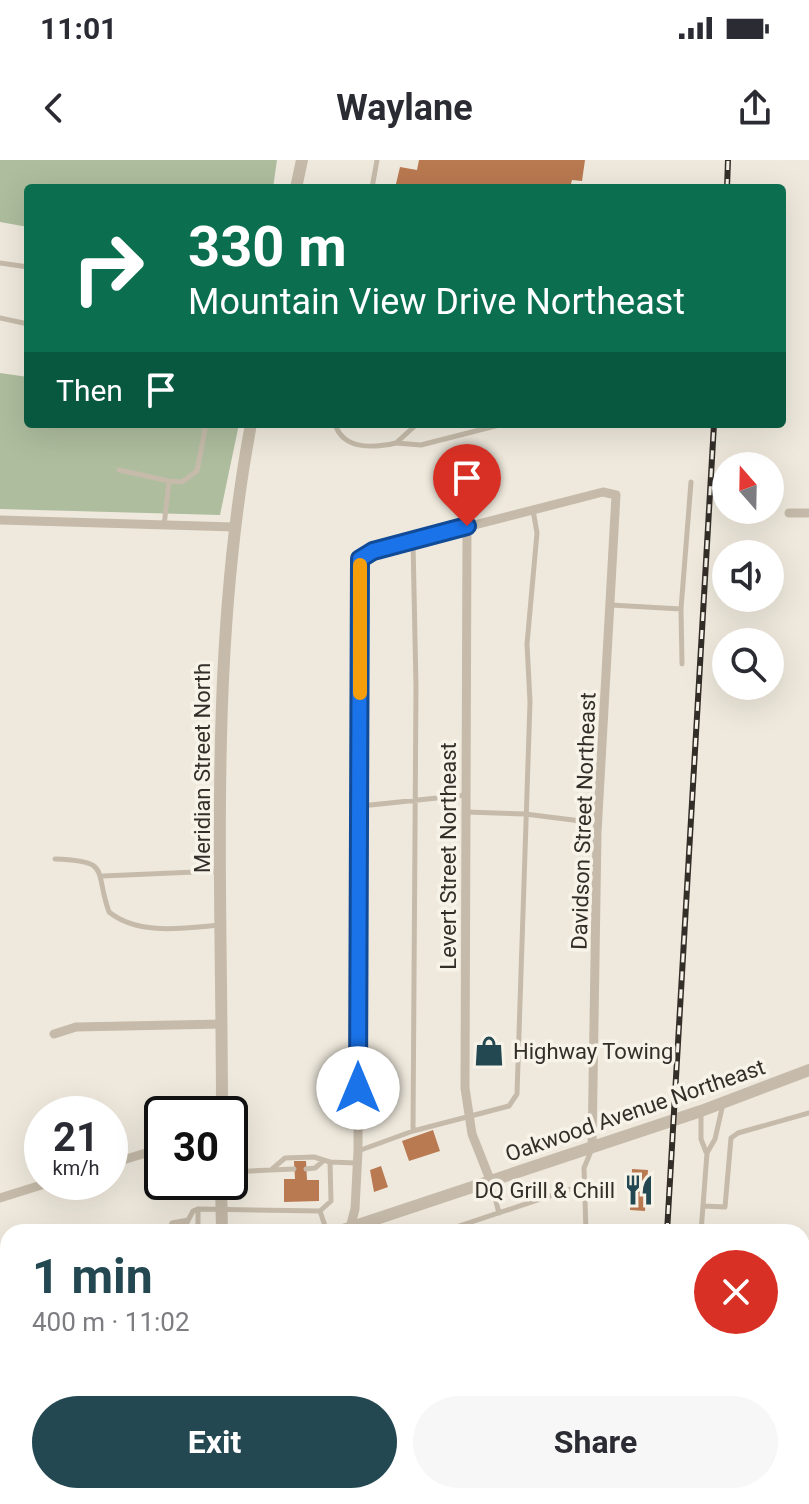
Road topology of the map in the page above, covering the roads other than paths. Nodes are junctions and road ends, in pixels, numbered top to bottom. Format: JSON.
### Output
{"nodes":[{"id":1,"x":302,"y":160,"type":"edge"},
{"id":2,"x":377,"y":160,"type":"edge"},
{"id":3,"x":297,"y":184,"type":"edge"},
{"id":4,"x":373,"y":184,"type":"edge"},
{"id":5,"x":0,"y":263,"type":"edge"},
{"id":6,"x":24,"y":266,"type":"edge"},
{"id":7,"x":0,"y":318,"type":"edge"},
{"id":8,"x":24,"y":323,"type":"edge"},
{"id":9,"x":205,"y":428,"type":"edge"},
{"id":10,"x":250,"y":428,"type":"edge"},
{"id":11,"x":336,"y":428,"type":"edge"},
{"id":12,"x":413,"y":428,"type":"edge"},
{"id":13,"x":487,"y":428,"type":"edge"},
{"id":14,"x":396,"y":443,"type":"junction"},
{"id":15,"x":119,"y":470,"type":"dead end"},
{"id":16,"x":169,"y":481,"type":"junction"},
{"id":17,"x":691,"y":482,"type":"dead end"},
{"id":18,"x":532,"y":509,"type":"junction"},
{"id":19,"x":789,"y":513,"type":"dead end"},
{"id":20,"x":809,"y":513,"type":"edge"},
{"id":21,"x":0,"y":520,"type":"edge"},
{"id":22,"x":467,"y":526,"type":"junction"},
{"id":23,"x":164,"y":527,"type":"junction"},
{"id":24,"x":234,"y":527,"type":"junction"},
{"id":25,"x":413,"y":540,"type":"junction"},
{"id":26,"x":611,"y":605,"type":"junction"},
{"id":27,"x":681,"y":609,"type":"junction"},
{"id":28,"x":682,"y":664,"type":"dead end"},
{"id":29,"x":466,"y":795,"type":"junction"},
{"id":30,"x":413,"y":799,"type":"junction"},
{"id":31,"x":360,"y":806,"type":"junction"},
{"id":32,"x":466,"y":812,"type":"junction"},
{"id":33,"x":525,"y":814,"type":"junction"},
{"id":34,"x":598,"y":823,"type":"junction"},
{"id":35,"x":55,"y":859,"type":"dead end"},
{"id":36,"x":221,"y":871,"type":"junction"},
{"id":37,"x":103,"y":876,"type":"junction"},
{"id":38,"x":221,"y":925,"type":"junction"},
{"id":39,"x":222,"y":1024,"type":"junction"},
{"id":40,"x":54,"y":1034,"type":"dead end"},
{"id":41,"x":809,"y":1070,"type":"edge"},
{"id":42,"x":222,"y":1096,"type":"edge"},
{"id":43,"x":724,"y":1102,"type":"junction"},
{"id":44,"x":701,"y":1111,"type":"junction"},
{"id":45,"x":809,"y":1113,"type":"edge"},
{"id":46,"x":468,"y":1115,"type":"junction"},
{"id":47,"x":413,"y":1131,"type":"junction"},
{"id":48,"x":592,"y":1148,"type":"junction"},
{"id":49,"x":358,"y":1151,"type":"junction"},
{"id":50,"x":707,"y":1153,"type":"junction"},
{"id":51,"x":322,"y":1162,"type":"junction"},
{"id":52,"x":330,"y":1162,"type":"junction"},
{"id":53,"x":356,"y":1163,"type":"junction"},
{"id":54,"x":294,"y":1169,"type":"dead end"},
{"id":55,"x":306,"y":1169,"type":"dead end"},
{"id":56,"x":271,"y":1170,"type":"junction"},
{"id":57,"x":248,"y":1171,"type":"edge"},
{"id":58,"x":491,"y":1182,"type":"junction"},
{"id":59,"x":583,"y":1185,"type":"junction"},
{"id":60,"x":24,"y":1190,"type":"edge"},
{"id":61,"x":0,"y":1198,"type":"edge"},
{"id":62,"x":222,"y":1200,"type":"edge"},
{"id":63,"x":703,"y":1206,"type":"junction"},
{"id":64,"x":222,"y":1208,"type":"junction"},
{"id":65,"x":198,"y":1209,"type":"junction"},
{"id":66,"x":320,"y":1211,"type":"junction"},
{"id":67,"x":499,"y":1213,"type":"junction"},
{"id":68,"x":188,"y":1220,"type":"junction"},
{"id":69,"x":172,"y":1224,"type":"edge"},
{"id":70,"x":186,"y":1224,"type":"edge"},
{"id":71,"x":198,"y":1224,"type":"edge"},
{"id":72,"x":222,"y":1224,"type":"edge"},
{"id":73,"x":324,"y":1224,"type":"edge"},
{"id":74,"x":349,"y":1224,"type":"edge"},
{"id":75,"x":367,"y":1224,"type":"edge"},
{"id":76,"x":465,"y":1224,"type":"edge"},
{"id":77,"x":585,"y":1224,"type":"edge"},
{"id":78,"x":702,"y":1224,"type":"edge"}],
"edges":[{"from":1,"to":3,"type":"street"},
{"from":2,"to":4,"type":"lane"},
{"from":5,"to":6,"type":"lane"},
{"from":7,"to":8,"type":"lane"},
{"from":9,"to":16,"type":"lane"},
{"from":10,"to":24,"type":"street","name":"Meridian Street North"},
{"from":11,"to":14,"type":"lane"},
{"from":12,"to":14,"type":"lane"},
{"from":13,"to":14,"type":"lane"},
{"from":15,"to":16,"type":"lane"},
{"from":16,"to":23,"type":"lane"},
{"from":17,"to":27,"type":"lane"},
{"from":18,"to":22,"type":"street"},
{"from":18,"to":26,"type":"street","name":"Davidson Street Northeast"},
{"from":18,"to":33,"type":"lane"},
{"from":19,"to":20,"type":"street"},
{"from":21,"to":23,"type":"street"},
{"from":22,"to":25,"type":"street"},
{"from":22,"to":29,"type":"street","name":"Levert Street Northeast"},
{"from":23,"to":24,"type":"street"},
{"from":24,"to":36,"type":"street","name":"Meridian Street North"},
{"from":25,"to":30,"type":"lane"},
{"from":25,"to":31,"type":"street"},
{"from":26,"to":27,"type":"lane"},
{"from":26,"to":34,"type":"street","name":"Davidson Street Northeast"},
{"from":27,"to":28,"type":"lane"},
{"from":29,"to":30,"type":"lane"},
{"from":29,"to":32,"type":"street","name":"Levert Street Northeast"},
{"from":30,"to":31,"type":"lane"},
{"from":30,"to":47,"type":"lane"},
{"from":31,"to":49,"type":"street"},
{"from":32,"to":33,"type":"lane"},
{"from":32,"to":46,"type":"street","name":"Levert Street Northeast"},
{"from":33,"to":34,"type":"lane"},
{"from":33,"to":46,"type":"lane"},
{"from":34,"to":48,"type":"street","name":"Davidson Street Northeast"},
{"from":35,"to":37,"type":"lane"},
{"from":36,"to":37,"type":"lane"},
{"from":36,"to":38,"type":"street","name":"Meridian Street North"},
{"from":37,"to":38,"type":"lane"},
{"from":38,"to":39,"type":"street","name":"Meridian Street North"},
{"from":39,"to":40,"type":"street"},
{"from":39,"to":42,"type":"street","name":"Meridian Street North"},
{"from":41,"to":43,"type":"street","name":"Oakwood Avenue Northeast"},
{"from":43,"to":44,"type":"street","name":"Oakwood Avenue Northeast"},
{"from":43,"to":50,"type":"lane"},
{"from":44,"to":48,"type":"street","name":"Oakwood Avenue Northeast"},
{"from":44,"to":50,"type":"lane"},
{"from":45,"to":63,"type":"lane"},
{"from":46,"to":47,"type":"lane"},
{"from":46,"to":58,"type":"street","name":"Levert Street Northeast"},
{"from":47,"to":49,"type":"lane"},
{"from":48,"to":58,"type":"street","name":"Oakwood Avenue Northeast"},
{"from":48,"to":59,"type":"lane"},
{"from":49,"to":53,"type":"street"},
{"from":50,"to":63,"type":"lane"},
{"from":51,"to":52,"type":"lane"},
{"from":51,"to":55,"type":"lane"},
{"from":51,"to":56,"type":"lane"},
{"from":52,"to":53,"type":"lane"},
{"from":52,"to":66,"type":"lane"},
{"from":53,"to":74,"type":"street"},
{"from":54,"to":56,"type":"lane"},
{"from":56,"to":57,"type":"lane"},
{"from":58,"to":67,"type":"lane"},
{"from":58,"to":75,"type":"street","name":"Oakwood Avenue Northeast"},
{"from":59,"to":67,"type":"lane"},
{"from":59,"to":77,"type":"lane"},
{"from":60,"to":61,"type":"street"},
{"from":62,"to":64,"type":"street"},
{"from":63,"to":78,"type":"lane"},
{"from":64,"to":65,"type":"lane"},
{"from":64,"to":66,"type":"lane"},
{"from":64,"to":72,"type":"street"},
{"from":65,"to":68,"type":"lane"},
{"from":65,"to":71,"type":"lane"},
{"from":66,"to":73,"type":"lane"},
{"from":67,"to":76,"type":"lane"},
{"from":68,"to":69,"type":"lane"},
{"from":68,"to":70,"type":"lane"}]}
